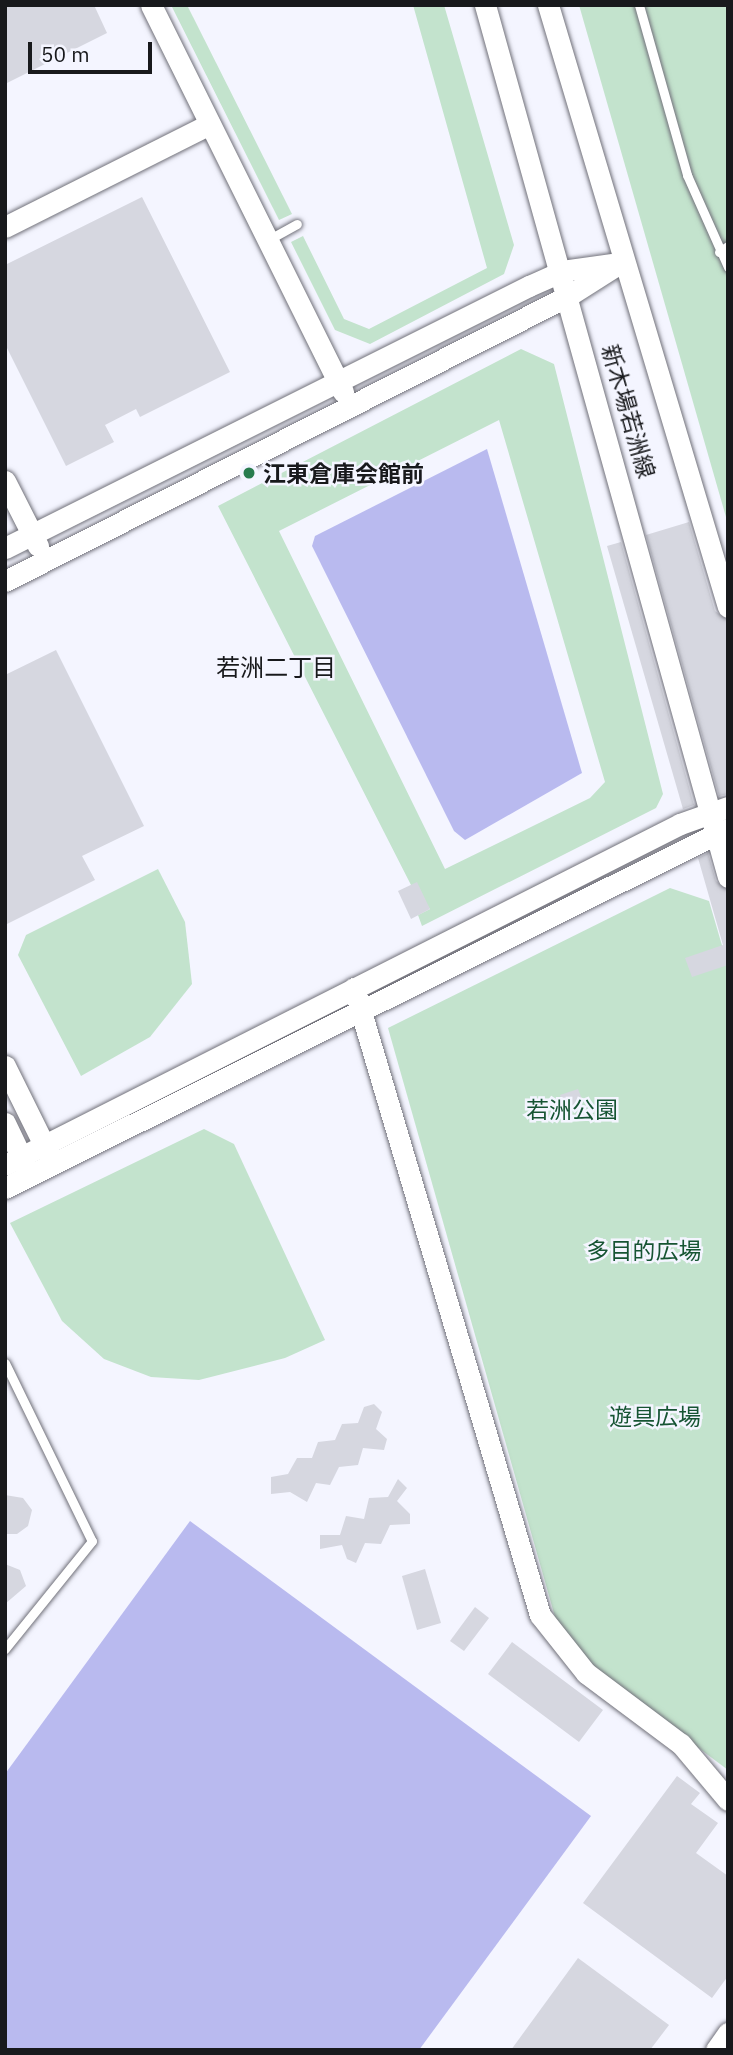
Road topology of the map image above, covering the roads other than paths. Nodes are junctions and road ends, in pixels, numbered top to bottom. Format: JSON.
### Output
{"nodes":[{"id":1,"x":151,"y":5,"type":"edge"},
{"id":2,"x":485,"y":5,"type":"edge"},
{"id":3,"x":548,"y":5,"type":"edge"},
{"id":4,"x":639,"y":5,"type":"edge"},
{"id":5,"x":210,"y":124,"type":"junction"},
{"id":6,"x":297,"y":224,"type":"dead end"},
{"id":7,"x":5,"y":227,"type":"edge"},
{"id":8,"x":268,"y":240,"type":"junction"},
{"id":9,"x":723,"y":249,"type":"edge"},
{"id":10,"x":620,"y":263,"type":"junction"},
{"id":11,"x":728,"y":267,"type":"edge"},
{"id":12,"x":562,"y":271,"type":"junction"},
{"id":13,"x":568,"y":296,"type":"junction"},
{"id":14,"x":338,"y":382,"type":"junction"},
{"id":15,"x":351,"y":407,"type":"junction"},
{"id":16,"x":5,"y":481,"type":"edge"},
{"id":17,"x":32,"y":535,"type":"junction"},
{"id":18,"x":5,"y":548,"type":"edge"},
{"id":19,"x":45,"y":560,"type":"junction"},
{"id":20,"x":5,"y":580,"type":"edge"},
{"id":21,"x":728,"y":607,"type":"edge"},
{"id":22,"x":718,"y":808,"type":"edge"},
{"id":23,"x":722,"y":831,"type":"edge"},
{"id":24,"x":728,"y":877,"type":"edge"},
{"id":25,"x":354,"y":988,"type":"junction"},
{"id":26,"x":365,"y":1010,"type":"junction"},
{"id":27,"x":5,"y":1066,"type":"edge"},
{"id":28,"x":5,"y":1123,"type":"edge"},
{"id":29,"x":44,"y":1144,"type":"junction"},
{"id":30,"x":13,"y":1161,"type":"edge"},
{"id":31,"x":55,"y":1167,"type":"junction"},
{"id":32,"x":31,"y":1177,"type":"junction"},
{"id":33,"x":5,"y":1188,"type":"edge"},
{"id":34,"x":5,"y":1363,"type":"edge"},
{"id":35,"x":5,"y":1648,"type":"edge"},
{"id":36,"x":728,"y":1800,"type":"edge"},
{"id":37,"x":728,"y":2034,"type":"edge"},
{"id":38,"x":716,"y":2050,"type":"edge"}],
"edges":[{"from":1,"to":5,"type":"street"},
{"from":2,"to":12,"type":"street","name":"新木場若洲線"},
{"from":3,"to":10,"type":"street","name":"新木場若洲線"},
{"from":4,"to":9,"type":"lane"},
{"from":5,"to":7,"type":"street"},
{"from":5,"to":8,"type":"street"},
{"from":6,"to":8,"type":"lane"},
{"from":8,"to":14,"type":"street"},
{"from":9,"to":11,"type":"lane"},
{"from":10,"to":12,"type":"street"},
{"from":10,"to":13,"type":"street"},
{"from":10,"to":21,"type":"street","name":"新木場若洲線"},
{"from":12,"to":13,"type":"street","name":"新木場若洲線"},
{"from":12,"to":14,"type":"street"},
{"from":13,"to":15,"type":"street"},
{"from":13,"to":22,"type":"street","name":"新木場若洲線"},
{"from":14,"to":15,"type":"street"},
{"from":14,"to":17,"type":"street"},
{"from":15,"to":19,"type":"street"},
{"from":16,"to":17,"type":"street"},
{"from":17,"to":18,"type":"street"},
{"from":17,"to":19,"type":"street"},
{"from":19,"to":20,"type":"street"},
{"from":22,"to":23,"type":"street","name":"新木場若洲線"},
{"from":22,"to":25,"type":"street"},
{"from":23,"to":24,"type":"street","name":"新木場若洲線"},
{"from":23,"to":26,"type":"street"},
{"from":25,"to":26,"type":"street"},
{"from":25,"to":29,"type":"street"},
{"from":26,"to":31,"type":"street"},
{"from":26,"to":36,"type":"street"},
{"from":27,"to":29,"type":"street"},
{"from":28,"to":30,"type":"street"},
{"from":29,"to":30,"type":"street"},
{"from":29,"to":31,"type":"street"},
{"from":30,"to":32,"type":"street"},
{"from":31,"to":32,"type":"street"},
{"from":32,"to":33,"type":"street"},
{"from":34,"to":35,"type":"lane"},
{"from":37,"to":38,"type":"street"}]}
